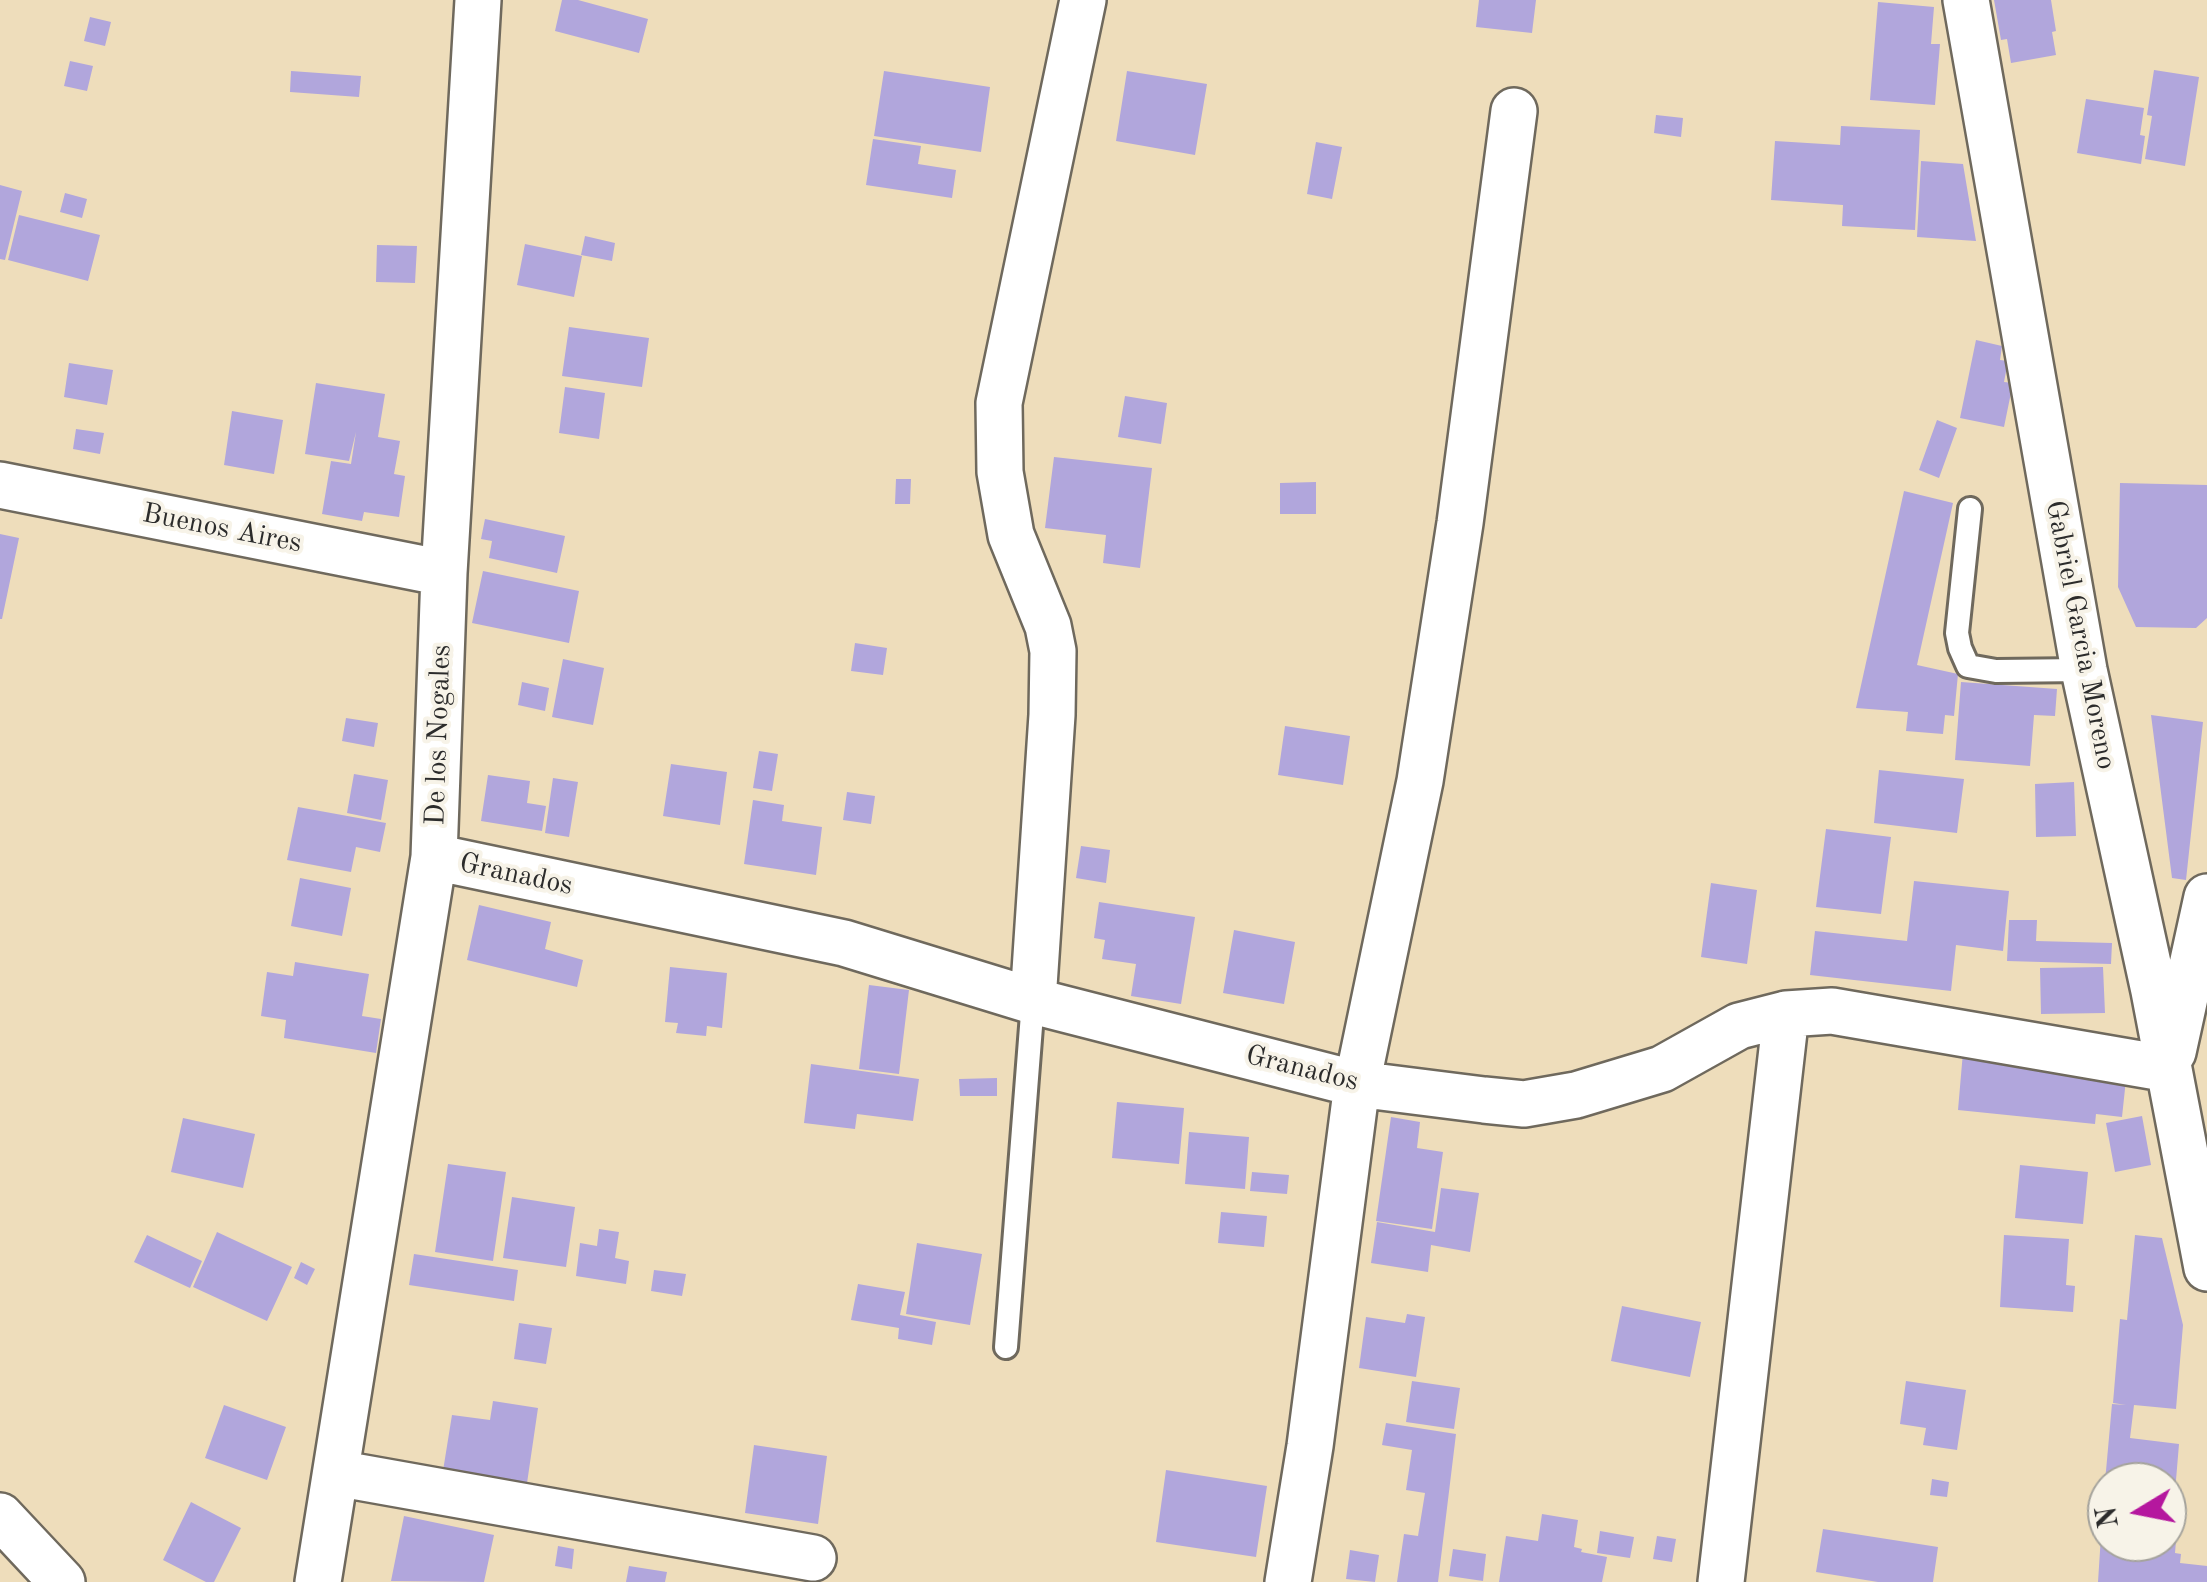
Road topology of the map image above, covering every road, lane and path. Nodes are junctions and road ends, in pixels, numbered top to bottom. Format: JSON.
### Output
{"nodes":[{"id":1,"x":478,"y":0,"type":"edge"},
{"id":2,"x":1083,"y":0,"type":"edge"},
{"id":3,"x":1966,"y":0,"type":"edge"},
{"id":4,"x":1514,"y":110,"type":"dead end"},
{"id":5,"x":0,"y":485,"type":"edge"},
{"id":6,"x":1970,"y":508,"type":"dead end"},
{"id":7,"x":444,"y":573,"type":"junction"},
{"id":8,"x":2084,"y":670,"type":"junction"},
{"id":9,"x":434,"y":858,"type":"junction"},
{"id":10,"x":2207,"y":896,"type":"edge"},
{"id":11,"x":1033,"y":1001,"type":"junction"},
{"id":12,"x":1786,"y":1014,"type":"junction"},
{"id":13,"x":2170,"y":1068,"type":"junction"},
{"id":14,"x":1358,"y":1084,"type":"junction"},
{"id":15,"x":2207,"y":1268,"type":"edge"},
{"id":16,"x":1006,"y":1347,"type":"dead end"},
{"id":17,"x":336,"y":1473,"type":"junction"},
{"id":18,"x":0,"y":1516,"type":"edge"},
{"id":19,"x":812,"y":1558,"type":"dead end"},
{"id":20,"x":62,"y":1582,"type":"edge"},
{"id":21,"x":318,"y":1582,"type":"edge"},
{"id":22,"x":1288,"y":1582,"type":"edge"},
{"id":23,"x":1722,"y":1582,"type":"edge"}],
"edges":[{"from":1,"to":7,"type":"street","name":"De los Nogales"},
{"from":2,"to":11,"type":"street"},
{"from":3,"to":8,"type":"street","name":"Gabriel Garcia Moreno"},
{"from":4,"to":14,"type":"street"},
{"from":5,"to":7,"type":"street","name":"Buenos Aires"},
{"from":6,"to":8,"type":"lane"},
{"from":7,"to":9,"type":"street","name":"De los Nogales"},
{"from":8,"to":13,"type":"street","name":"Gabriel Garcia Moreno"},
{"from":9,"to":11,"type":"street","name":"Granados"},
{"from":9,"to":17,"type":"street","name":"De los Nogales"},
{"from":10,"to":13,"type":"street"},
{"from":11,"to":14,"type":"street","name":"Granados"},
{"from":11,"to":16,"type":"lane"},
{"from":12,"to":13,"type":"street","name":"Granados"},
{"from":12,"to":14,"type":"street","name":"Granados"},
{"from":12,"to":23,"type":"street"},
{"from":13,"to":15,"type":"street","name":"Gabriel Garcia Moreno"},
{"from":14,"to":22,"type":"street"},
{"from":17,"to":19,"type":"street"},
{"from":17,"to":21,"type":"street","name":"De los Nogales"},
{"from":18,"to":20,"type":"street"}]}
